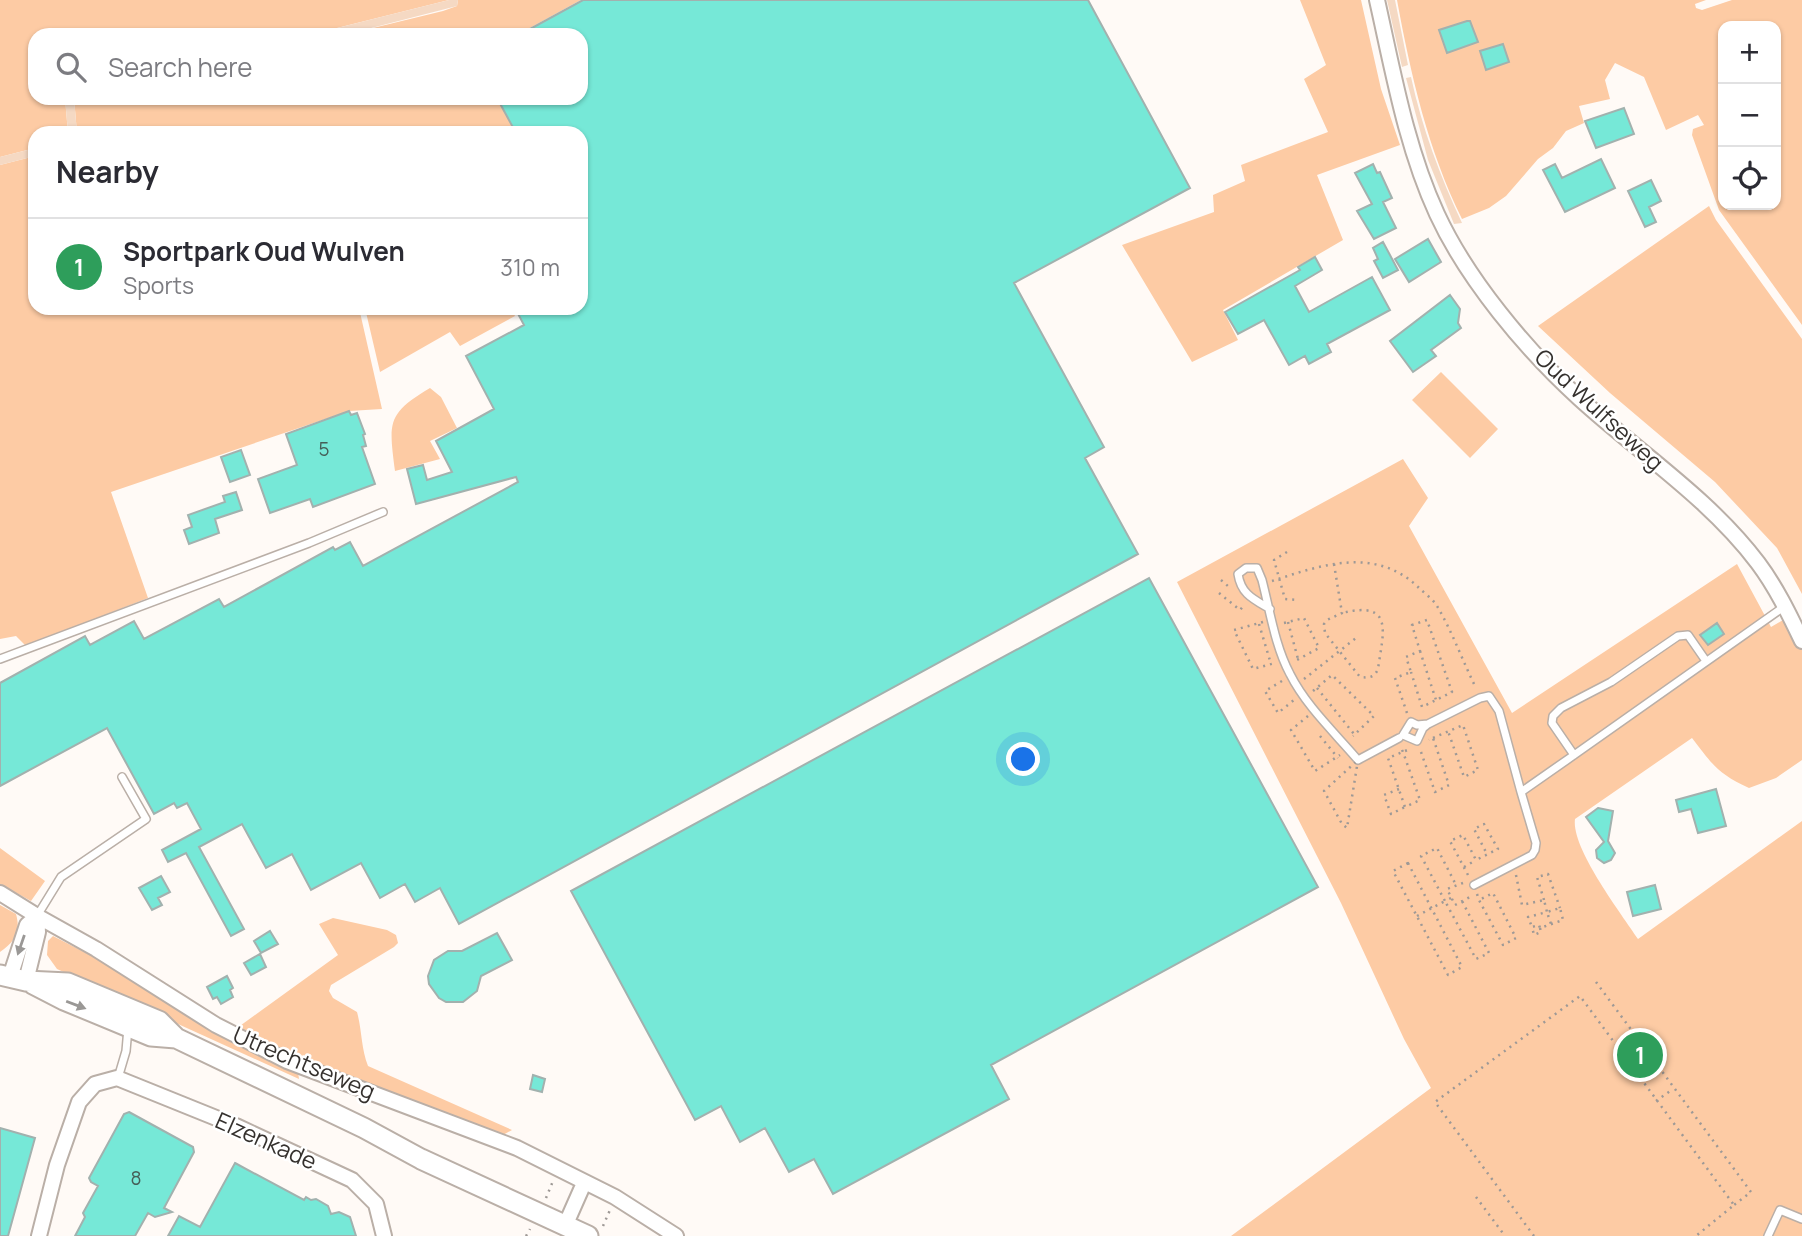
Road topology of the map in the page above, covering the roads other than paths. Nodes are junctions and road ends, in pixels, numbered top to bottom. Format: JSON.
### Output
{"nodes":[{"id":1,"x":1377,"y":0,"type":"edge"},
{"id":2,"x":383,"y":512,"type":"dead end"},
{"id":3,"x":1786,"y":606,"type":"junction"},
{"id":4,"x":1270,"y":609,"type":"junction"},
{"id":5,"x":1802,"y":641,"type":"edge"},
{"id":6,"x":0,"y":659,"type":"edge"},
{"id":7,"x":1706,"y":661,"type":"junction"},
{"id":8,"x":1428,"y":724,"type":"junction"},
{"id":9,"x":1399,"y":738,"type":"dead end"},
{"id":10,"x":1574,"y":755,"type":"junction"},
{"id":11,"x":122,"y":777,"type":"dead end"},
{"id":12,"x":1521,"y":792,"type":"junction"},
{"id":13,"x":1474,"y":885,"type":"road end"},
{"id":14,"x":0,"y":893,"type":"edge"},
{"id":15,"x":37,"y":916,"type":"junction"},
{"id":16,"x":12,"y":977,"type":"edge"},
{"id":17,"x":124,"y":1006,"type":"junction"},
{"id":18,"x":128,"y":1026,"type":"junction"},
{"id":19,"x":176,"y":1038,"type":"junction"},
{"id":20,"x":117,"y":1079,"type":"junction"},
{"id":21,"x":584,"y":1183,"type":"junction"},
{"id":22,"x":1802,"y":1219,"type":"edge"},
{"id":23,"x":565,"y":1226,"type":"junction"},
{"id":24,"x":39,"y":1236,"type":"edge"},
{"id":25,"x":384,"y":1236,"type":"edge"},
{"id":26,"x":588,"y":1236,"type":"edge"},
{"id":27,"x":676,"y":1236,"type":"edge"},
{"id":28,"x":1768,"y":1236,"type":"edge"}],
"edges":[{"from":1,"to":3,"type":"street","name":"Oud Wulfseweg"},
{"from":2,"to":6,"type":"lane"},
{"from":3,"to":5,"type":"street","name":"Oud Wulfseweg"},
{"from":3,"to":7,"type":"lane"},
{"from":4,"to":4,"type":"lane"},
{"from":4,"to":9,"type":"lane"},
{"from":7,"to":10,"type":"lane"},
{"from":7,"to":10,"type":"lane"},
{"from":8,"to":8,"type":"lane"},
{"from":8,"to":12,"type":"lane"},
{"from":10,"to":12,"type":"lane"},
{"from":11,"to":15,"type":"lane"},
{"from":12,"to":13,"type":"lane"},
{"from":14,"to":15,"type":"street","name":"Utrechtseweg"},
{"from":15,"to":16,"type":"street"},
{"from":15,"to":21,"type":"street","name":"Utrechtseweg"},
{"from":16,"to":17,"type":"main road","name":"Utrechtseweg"},
{"from":16,"to":18,"type":"main road","name":"Utrechtseweg","one_way":true},
{"from":17,"to":18,"type":"lane"},
{"from":17,"to":19,"type":"main road","name":"Utrechtseweg"},
{"from":18,"to":19,"type":"main road","name":"Utrechtseweg"},
{"from":18,"to":20,"type":"lane"},
{"from":19,"to":23,"type":"main road","name":"Utrechtseweg"},
{"from":20,"to":24,"type":"street"},
{"from":20,"to":25,"type":"street","name":"Elzenkade"},
{"from":21,"to":23,"type":"street"},
{"from":21,"to":27,"type":"street","name":"Utrechtseweg"},
{"from":22,"to":28,"type":"lane"},
{"from":23,"to":26,"type":"main road","name":"Utrechtseweg"}]}
